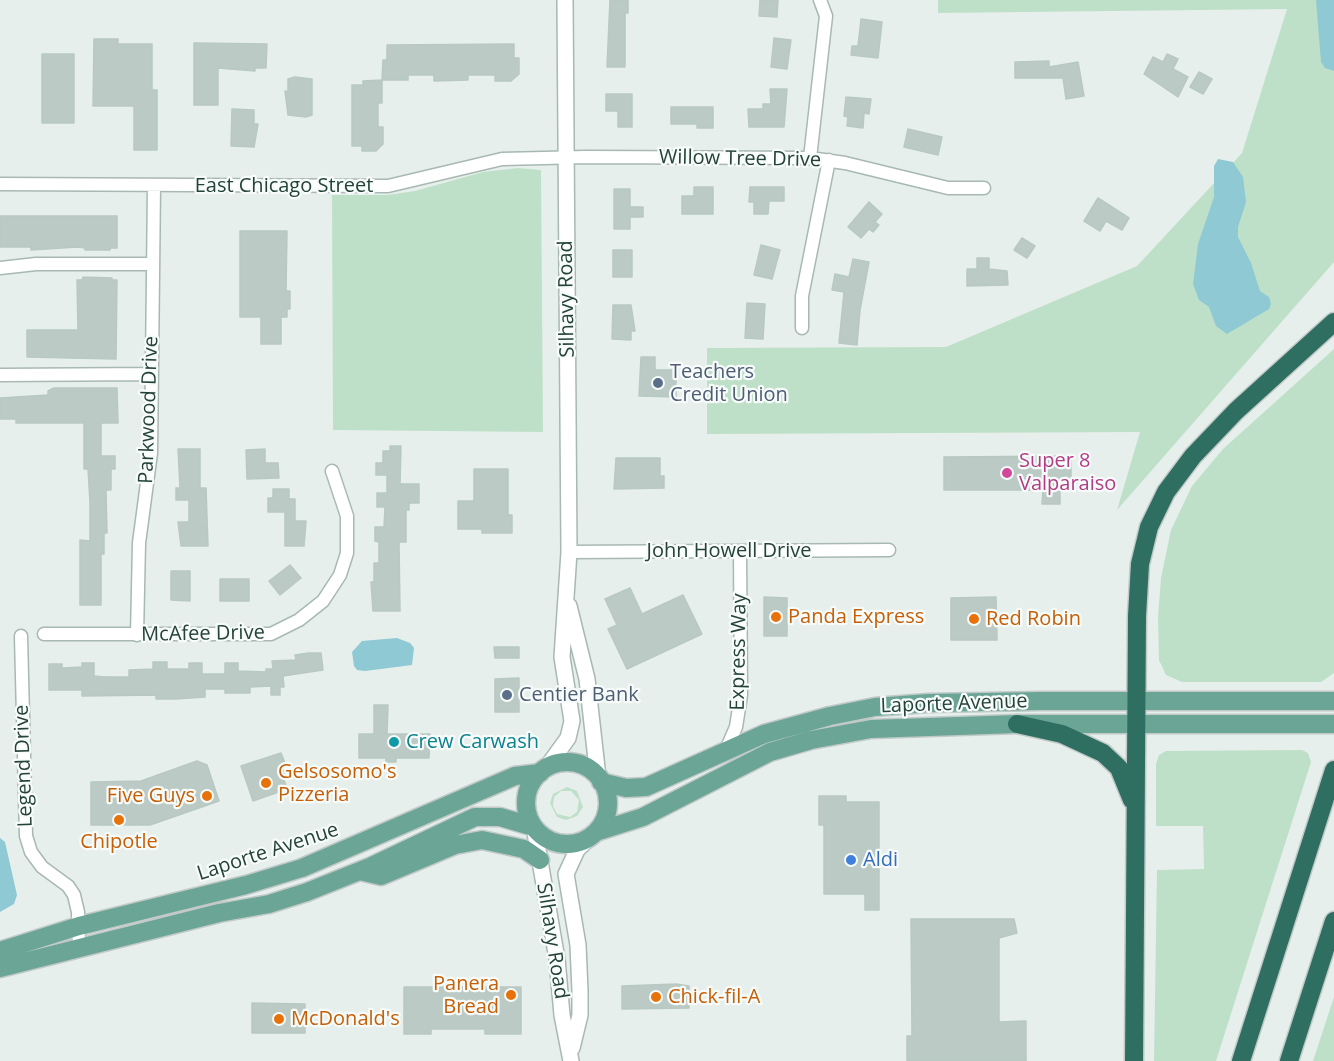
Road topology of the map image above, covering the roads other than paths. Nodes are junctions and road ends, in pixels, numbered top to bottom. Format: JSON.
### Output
{"nodes":[{"id":1,"x":565,"y":0,"type":"edge"},
{"id":2,"x":820,"y":0,"type":"edge"},
{"id":3,"x":566,"y":157,"type":"junction"},
{"id":4,"x":810,"y":158,"type":"junction"},
{"id":5,"x":829,"y":160,"type":"junction"},
{"id":6,"x":0,"y":184,"type":"edge"},
{"id":7,"x":154,"y":185,"type":"junction"},
{"id":8,"x":984,"y":188,"type":"dead end"},
{"id":9,"x":153,"y":264,"type":"junction"},
{"id":10,"x":0,"y":268,"type":"edge"},
{"id":11,"x":1334,"y":322,"type":"edge"},
{"id":12,"x":802,"y":328,"type":"dead end"},
{"id":13,"x":152,"y":374,"type":"junction"},
{"id":14,"x":0,"y":375,"type":"edge"},
{"id":15,"x":332,"y":471,"type":"dead end"},
{"id":16,"x":889,"y":550,"type":"dead end"},
{"id":17,"x":740,"y":551,"type":"junction"},
{"id":18,"x":569,"y":552,"type":"junction"},
{"id":19,"x":568,"y":599,"type":"junction"},
{"id":20,"x":44,"y":634,"type":"dead end"},
{"id":21,"x":137,"y":635,"type":"junction"},
{"id":22,"x":21,"y":636,"type":"dead end"},
{"id":23,"x":1138,"y":701,"type":"junction"},
{"id":24,"x":1334,"y":701,"type":"edge"},
{"id":25,"x":1017,"y":724,"type":"junction"},
{"id":26,"x":1138,"y":724,"type":"junction"},
{"id":27,"x":1334,"y":724,"type":"edge"},
{"id":28,"x":726,"y":750,"type":"junction"},
{"id":29,"x":544,"y":770,"type":"junction"},
{"id":30,"x":1332,"y":776,"type":"edge"},
{"id":31,"x":600,"y":779,"type":"junction"},
{"id":32,"x":1136,"y":817,"type":"junction"},
{"id":33,"x":534,"y":827,"type":"junction"},
{"id":34,"x":593,"y":834,"type":"junction"},
{"id":35,"x":540,"y":860,"type":"junction"},
{"id":36,"x":360,"y":871,"type":"junction"},
{"id":37,"x":1334,"y":921,"type":"edge"},
{"id":38,"x":79,"y":926,"type":"junction"},
{"id":39,"x":79,"y":948,"type":"junction"},
{"id":40,"x":0,"y":951,"type":"edge"},
{"id":41,"x":0,"y":968,"type":"edge"},
{"id":42,"x":571,"y":1058,"type":"edge"},
{"id":43,"x":1134,"y":1061,"type":"edge"},
{"id":44,"x":1241,"y":1061,"type":"edge"},
{"id":45,"x":1289,"y":1061,"type":"edge"}],
"edges":[{"from":1,"to":3,"type":"street","name":"Silhavy Road"},
{"from":2,"to":4,"type":"street"},
{"from":3,"to":4,"type":"street","name":"Willow Tree Drive"},
{"from":3,"to":7,"type":"street","name":"East Chicago Street"},
{"from":3,"to":18,"type":"street","name":"Silhavy Road"},
{"from":4,"to":5,"type":"street","name":"Willow Tree Drive"},
{"from":5,"to":8,"type":"street","name":"Willow Tree Drive"},
{"from":5,"to":12,"type":"street"},
{"from":6,"to":7,"type":"street","name":"East Chicago Street"},
{"from":7,"to":9,"type":"street","name":"Parkwood Drive"},
{"from":9,"to":10,"type":"street"},
{"from":9,"to":13,"type":"street","name":"Parkwood Drive"},
{"from":11,"to":23,"type":"highway"},
{"from":13,"to":14,"type":"street"},
{"from":13,"to":21,"type":"street","name":"Parkwood Drive"},
{"from":15,"to":21,"type":"street","name":"McAfee Drive"},
{"from":16,"to":17,"type":"street","name":"John Howell Drive"},
{"from":17,"to":18,"type":"street","name":"John Howell Drive"},
{"from":17,"to":28,"type":"street","name":"Express Way"},
{"from":18,"to":19,"type":"street","name":"Silhavy Road"},
{"from":19,"to":29,"type":"street","name":"Silhavy Road"},
{"from":19,"to":31,"type":"street","name":"Silhavy Road"},
{"from":20,"to":21,"type":"street","name":"McAfee Drive"},
{"from":22,"to":38,"type":"street","name":"Legend Drive"},
{"from":23,"to":24,"type":"main road","name":"Laporte Avenue"},
{"from":23,"to":26,"type":"highway"},
{"from":23,"to":28,"type":"main road","name":"Laporte Avenue"},
{"from":25,"to":26,"type":"main road","name":"Laporte Avenue"},
{"from":25,"to":32,"type":"highway"},
{"from":25,"to":34,"type":"main road","name":"Laporte Avenue"},
{"from":26,"to":27,"type":"main road","name":"Laporte Avenue"},
{"from":26,"to":32,"type":"highway"},
{"from":28,"to":31,"type":"main road","name":"Laporte Avenue"},
{"from":29,"to":31,"type":"main road"},
{"from":29,"to":33,"type":"main road"},
{"from":29,"to":38,"type":"main road","name":"Laporte Avenue"},
{"from":30,"to":44,"type":"highway"},
{"from":31,"to":34,"type":"main road"},
{"from":32,"to":43,"type":"highway"},
{"from":33,"to":34,"type":"main road"},
{"from":33,"to":35,"type":"street","name":"Silhavy Road"},
{"from":33,"to":36,"type":"main road"},
{"from":34,"to":42,"type":"street","name":"Silhavy Road"},
{"from":35,"to":36,"type":"main road"},
{"from":35,"to":42,"type":"street","name":"Silhavy Road"},
{"from":36,"to":39,"type":"main road"},
{"from":37,"to":45,"type":"highway"},
{"from":38,"to":39,"type":"street","name":"Legend Drive"},
{"from":38,"to":40,"type":"main road","name":"Laporte Avenue"},
{"from":39,"to":41,"type":"main road"}]}
